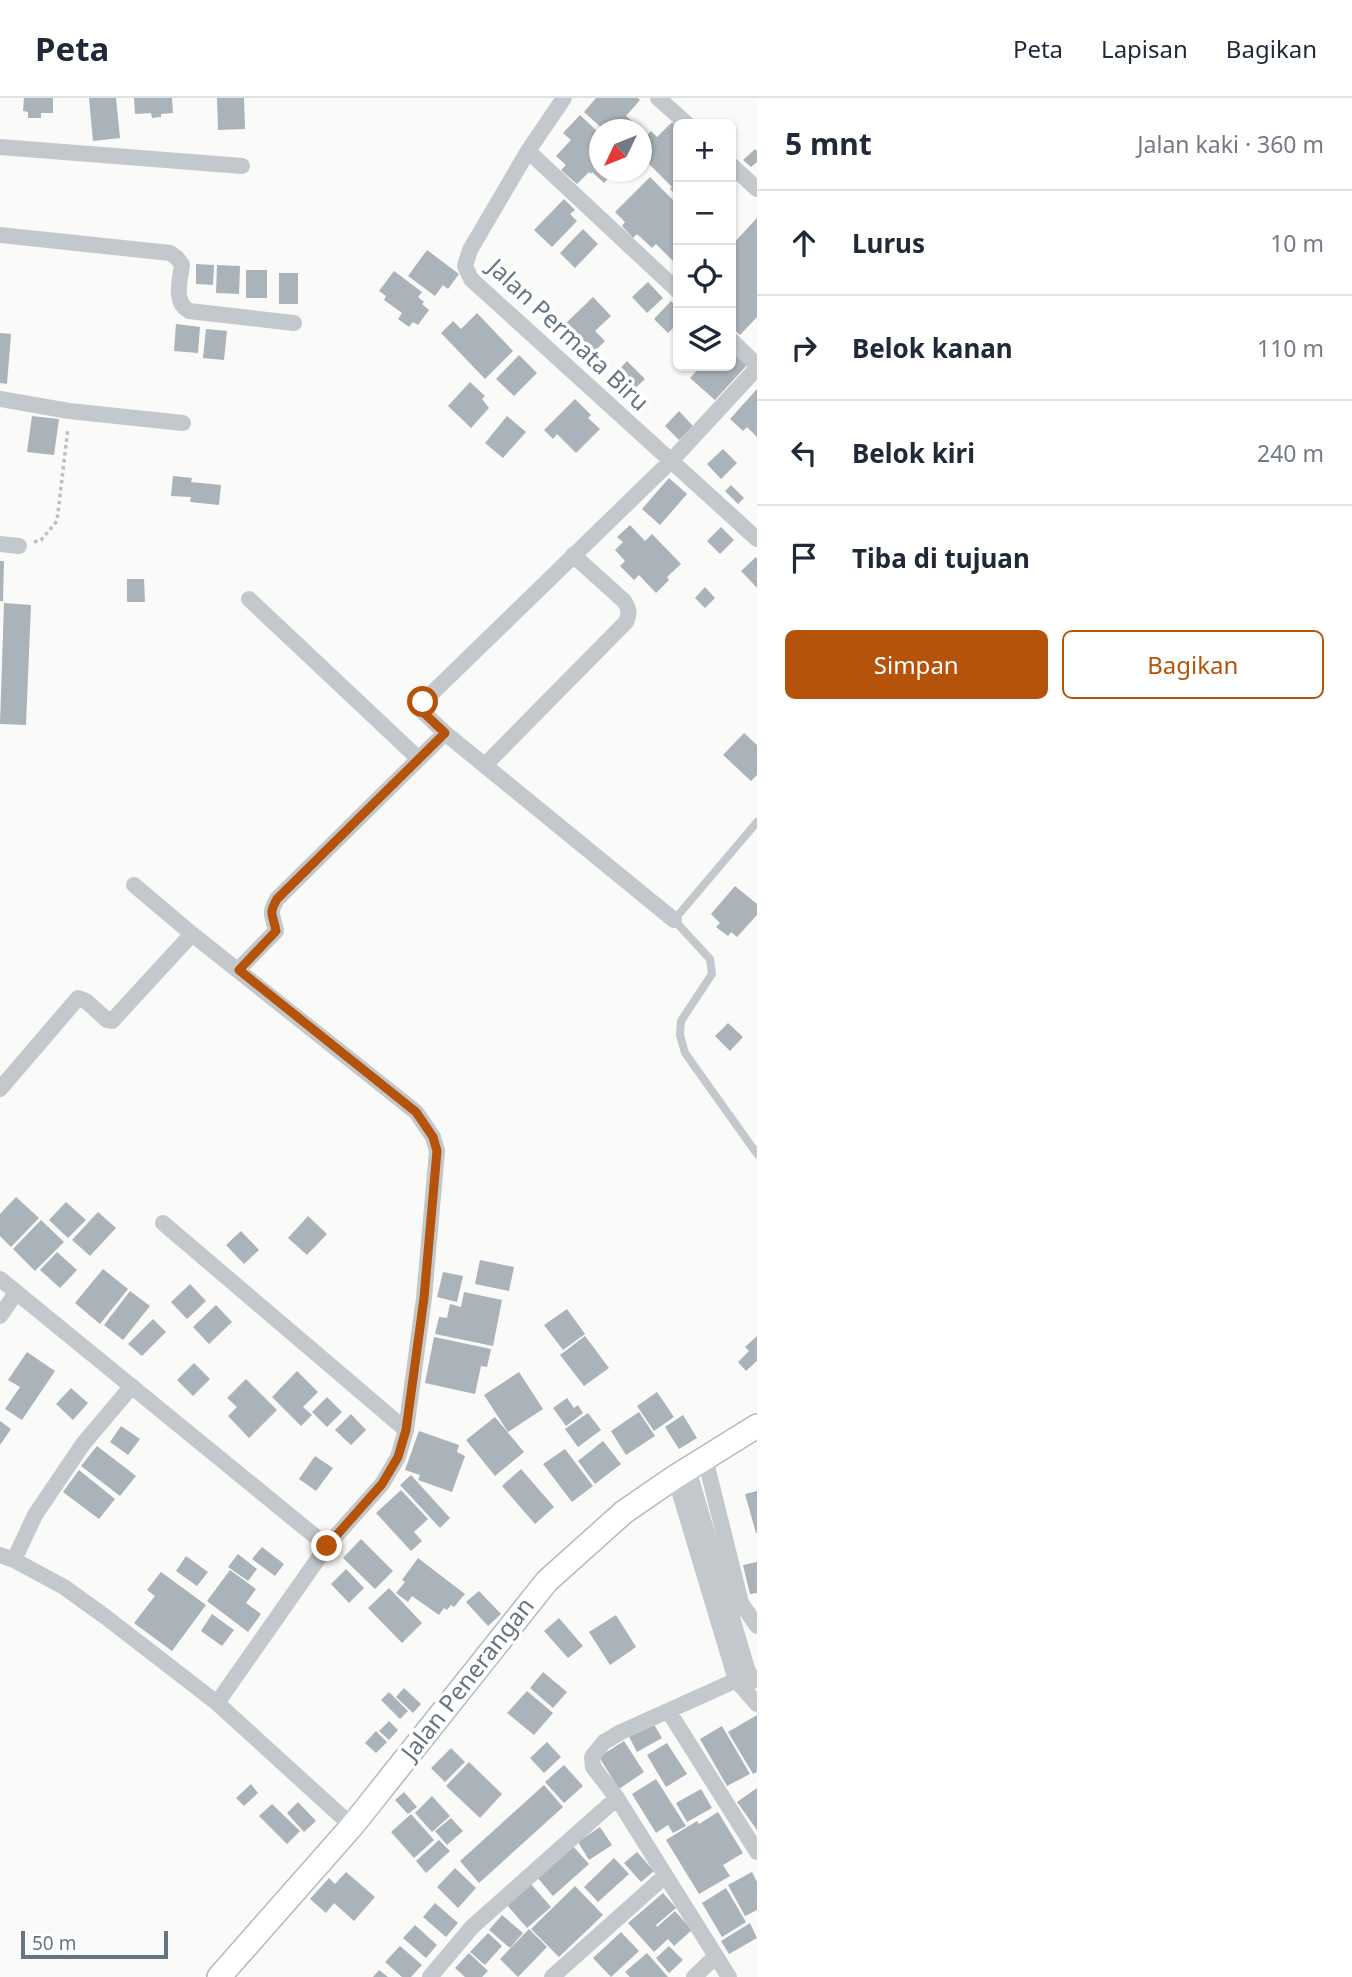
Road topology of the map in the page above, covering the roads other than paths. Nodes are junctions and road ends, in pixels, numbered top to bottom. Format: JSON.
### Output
{"nodes":[{"id":1,"x":564,"y":98,"type":"edge"},
{"id":2,"x":658,"y":98,"type":"edge"},
{"id":3,"x":681,"y":119,"type":"edge"},
{"id":4,"x":0,"y":147,"type":"edge"},
{"id":5,"x":528,"y":151,"type":"junction"},
{"id":6,"x":242,"y":166,"type":"dead end"},
{"id":7,"x":736,"y":170,"type":"edge"},
{"id":8,"x":757,"y":189,"type":"edge"},
{"id":9,"x":0,"y":235,"type":"edge"},
{"id":10,"x":673,"y":286,"type":"edge"},
{"id":11,"x":294,"y":323,"type":"dead end"},
{"id":12,"x":736,"y":345,"type":"edge"},
{"id":13,"x":757,"y":366,"type":"edge"},
{"id":14,"x":0,"y":400,"type":"edge"},
{"id":15,"x":183,"y":424,"type":"dead end"},
{"id":16,"x":670,"y":461,"type":"junction"},
{"id":17,"x":757,"y":539,"type":"edge"},
{"id":18,"x":0,"y":544,"type":"edge"},
{"id":19,"x":19,"y":546,"type":"road end"},
{"id":20,"x":573,"y":555,"type":"junction"},
{"id":21,"x":249,"y":599,"type":"dead end"},
{"id":22,"x":445,"y":733,"type":"junction"},
{"id":23,"x":419,"y":759,"type":"junction"},
{"id":24,"x":485,"y":765,"type":"junction"},
{"id":25,"x":756,"y":825,"type":"edge"},
{"id":26,"x":134,"y":885,"type":"dead end"},
{"id":27,"x":674,"y":920,"type":"junction"},
{"id":28,"x":192,"y":934,"type":"junction"},
{"id":29,"x":239,"y":970,"type":"junction"},
{"id":30,"x":0,"y":1090,"type":"edge"},
{"id":31,"x":757,"y":1154,"type":"edge"},
{"id":32,"x":163,"y":1223,"type":"dead end"},
{"id":33,"x":0,"y":1279,"type":"edge"},
{"id":34,"x":16,"y":1293,"type":"junction"},
{"id":35,"x":0,"y":1316,"type":"edge"},
{"id":36,"x":132,"y":1386,"type":"junction"},
{"id":37,"x":757,"y":1426,"type":"edge"},
{"id":38,"x":406,"y":1430,"type":"junction"},
{"id":39,"x":689,"y":1468,"type":"junction"},
{"id":40,"x":327,"y":1546,"type":"junction"},
{"id":41,"x":7,"y":1558,"type":"edge"},
{"id":42,"x":757,"y":1626,"type":"edge"},
{"id":43,"x":743,"y":1677,"type":"junction"},
{"id":44,"x":217,"y":1703,"type":"junction"},
{"id":45,"x":756,"y":1703,"type":"edge"},
{"id":46,"x":669,"y":1712,"type":"junction"},
{"id":47,"x":617,"y":1798,"type":"junction"},
{"id":48,"x":352,"y":1826,"type":"junction"},
{"id":49,"x":757,"y":1852,"type":"edge"},
{"id":50,"x":665,"y":1876,"type":"junction"},
{"id":51,"x":716,"y":1956,"type":"junction"},
{"id":52,"x":219,"y":1977,"type":"edge"},
{"id":53,"x":430,"y":1977,"type":"edge"},
{"id":54,"x":552,"y":1977,"type":"edge"},
{"id":55,"x":694,"y":1977,"type":"edge"},
{"id":56,"x":729,"y":1977,"type":"edge"}],
"edges":[{"from":1,"to":5,"type":"street","name":"Jalan Permata Biru"},
{"from":2,"to":3,"type":"street"},
{"from":4,"to":6,"type":"street"},
{"from":5,"to":10,"type":"street"},
{"from":5,"to":16,"type":"street","name":"Jalan Permata Biru"},
{"from":7,"to":8,"type":"street"},
{"from":9,"to":11,"type":"street"},
{"from":12,"to":13,"type":"street"},
{"from":13,"to":16,"type":"street"},
{"from":14,"to":15,"type":"street"},
{"from":16,"to":17,"type":"street","name":"Jalan Permata Biru"},
{"from":16,"to":20,"type":"street"},
{"from":18,"to":19,"type":"street"},
{"from":20,"to":22,"type":"street"},
{"from":20,"to":24,"type":"street"},
{"from":21,"to":23,"type":"street"},
{"from":22,"to":23,"type":"street"},
{"from":22,"to":24,"type":"street"},
{"from":23,"to":29,"type":"street"},
{"from":24,"to":27,"type":"street"},
{"from":25,"to":27,"type":"lane"},
{"from":26,"to":28,"type":"street"},
{"from":27,"to":31,"type":"lane"},
{"from":28,"to":29,"type":"street"},
{"from":28,"to":30,"type":"street"},
{"from":29,"to":38,"type":"street"},
{"from":32,"to":38,"type":"street"},
{"from":33,"to":34,"type":"street"},
{"from":34,"to":35,"type":"street"},
{"from":34,"to":36,"type":"street"},
{"from":36,"to":40,"type":"street"},
{"from":36,"to":41,"type":"street"},
{"from":37,"to":39,"type":"street","name":"Jalan Penerangan"},
{"from":38,"to":40,"type":"street"},
{"from":39,"to":42,"type":"street"},
{"from":39,"to":43,"type":"street"},
{"from":39,"to":48,"type":"street","name":"Jalan Penerangan"},
{"from":40,"to":44,"type":"street"},
{"from":41,"to":44,"type":"street"},
{"from":43,"to":45,"type":"street"},
{"from":43,"to":46,"type":"street"},
{"from":44,"to":48,"type":"street"},
{"from":46,"to":47,"type":"street"},
{"from":46,"to":49,"type":"street"},
{"from":47,"to":50,"type":"street"},
{"from":47,"to":53,"type":"street"},
{"from":48,"to":52,"type":"street","name":"Jalan Penerangan"},
{"from":50,"to":51,"type":"street"},
{"from":50,"to":54,"type":"street"},
{"from":51,"to":55,"type":"street"},
{"from":51,"to":56,"type":"street"}]}
